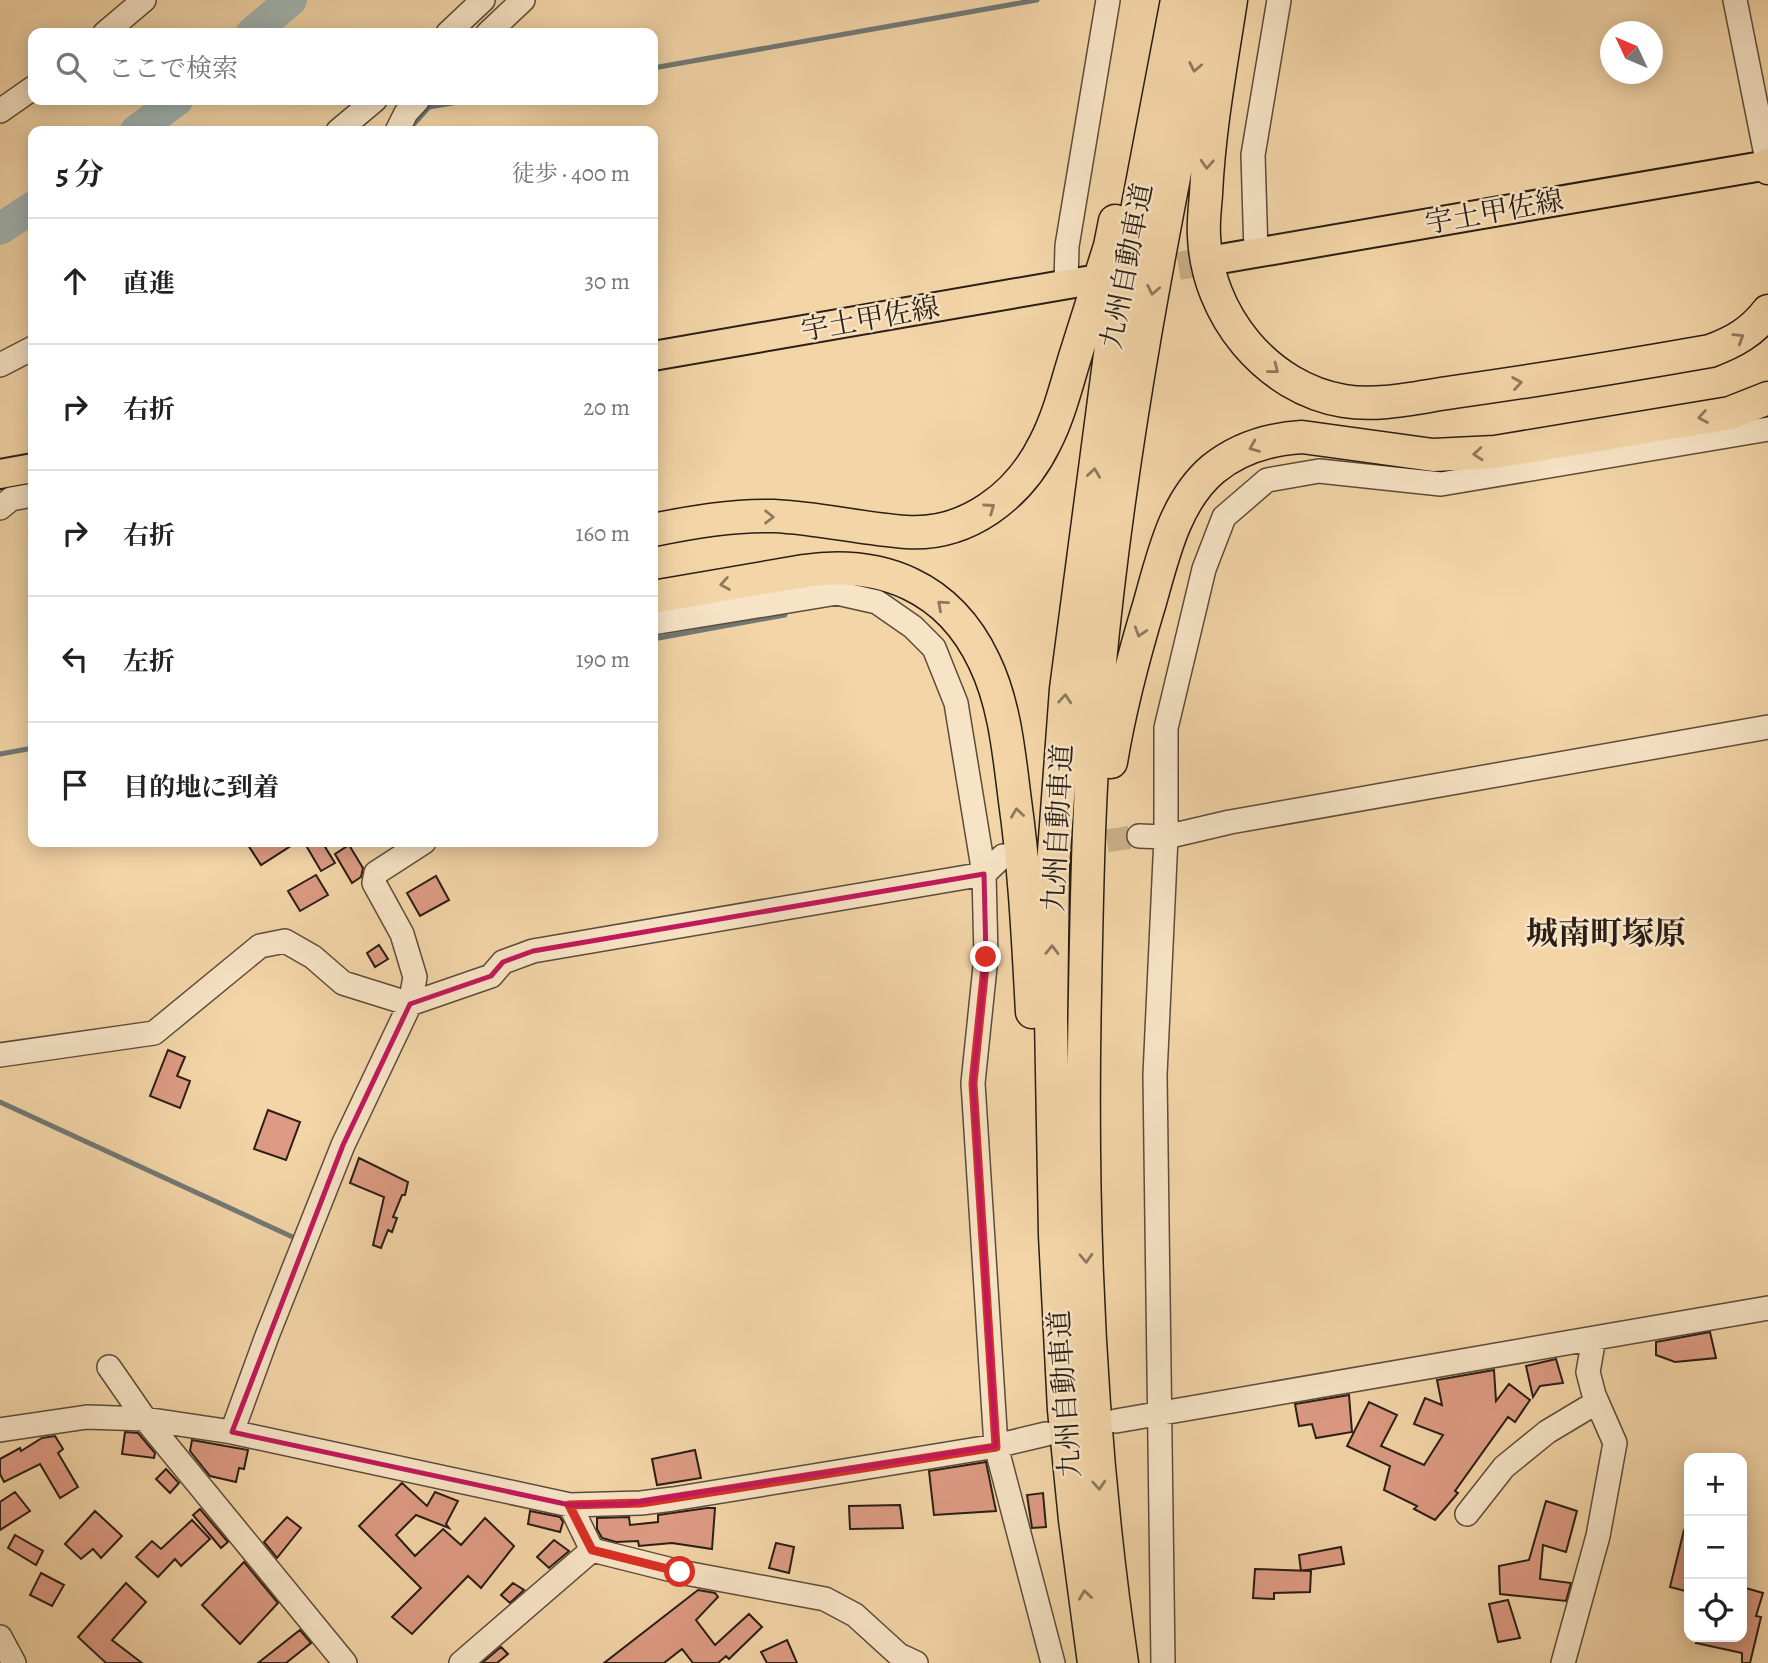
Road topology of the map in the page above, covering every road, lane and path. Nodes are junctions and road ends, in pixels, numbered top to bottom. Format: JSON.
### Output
{"nodes":[{"id":1,"x":144,"y":0,"type":"edge"},
{"id":2,"x":484,"y":0,"type":"edge"},
{"id":3,"x":523,"y":0,"type":"edge"},
{"id":4,"x":1108,"y":0,"type":"edge"},
{"id":5,"x":1164,"y":0,"type":"edge"},
{"id":6,"x":1177,"y":0,"type":"edge"},
{"id":7,"x":1209,"y":0,"type":"edge"},
{"id":8,"x":1231,"y":0,"type":"edge"},
{"id":9,"x":1279,"y":0,"type":"edge"},
{"id":10,"x":1735,"y":0,"type":"edge"},
{"id":11,"x":111,"y":28,"type":"edge"},
{"id":12,"x":453,"y":28,"type":"edge"},
{"id":13,"x":493,"y":28,"type":"edge"},
{"id":14,"x":28,"y":91,"type":"edge"},
{"id":15,"x":370,"y":105,"type":"edge"},
{"id":16,"x":413,"y":105,"type":"edge"},
{"id":17,"x":0,"y":111,"type":"edge"},
{"id":18,"x":344,"y":126,"type":"edge"},
{"id":19,"x":400,"y":126,"type":"edge"},
{"id":20,"x":1768,"y":166,"type":"edge"},
{"id":21,"x":1256,"y":253,"type":"junction"},
{"id":22,"x":1220,"y":259,"type":"tunnel mouth"},
{"id":23,"x":1076,"y":283,"type":"joint"},
{"id":24,"x":1768,"y":312,"type":"edge"},
{"id":25,"x":28,"y":351,"type":"edge"},
{"id":26,"x":658,"y":355,"type":"edge"},
{"id":27,"x":0,"y":365,"type":"edge"},
{"id":28,"x":1768,"y":398,"type":"edge"},
{"id":29,"x":1768,"y":429,"type":"edge"},
{"id":30,"x":28,"y":469,"type":"edge"},
{"id":31,"x":0,"y":474,"type":"edge"},
{"id":32,"x":28,"y":496,"type":"edge"},
{"id":33,"x":0,"y":508,"type":"edge"},
{"id":34,"x":658,"y":529,"type":"edge"},
{"id":35,"x":658,"y":596,"type":"edge"},
{"id":36,"x":658,"y":622,"type":"edge"},
{"id":37,"x":1768,"y":727,"type":"edge"},
{"id":38,"x":1139,"y":836,"type":"tunnel mouth"},
{"id":39,"x":1166,"y":837,"type":"junction"},
{"id":40,"x":416,"y":847,"type":"edge"},
{"id":41,"x":1003,"y":856,"type":"tunnel mouth"},
{"id":42,"x":984,"y":874,"type":"junction"},
{"id":43,"x":410,"y":1004,"type":"junction"},
{"id":44,"x":0,"y":1055,"type":"edge"},
{"id":45,"x":1084,"y":1189,"type":"junction"},
{"id":46,"x":1768,"y":1308,"type":"edge"},
{"id":47,"x":1594,"y":1338,"type":"junction"},
{"id":48,"x":109,"y":1367,"type":"dead end"},
{"id":49,"x":1597,"y":1402,"type":"junction"},
{"id":50,"x":1161,"y":1412,"type":"junction"},
{"id":51,"x":145,"y":1419,"type":"junction"},
{"id":52,"x":1116,"y":1421,"type":"dead end"},
{"id":53,"x":1055,"y":1422,"type":"junction"},
{"id":54,"x":0,"y":1430,"type":"edge"},
{"id":55,"x":232,"y":1432,"type":"junction"},
{"id":56,"x":996,"y":1447,"type":"junction"},
{"id":57,"x":569,"y":1505,"type":"junction"},
{"id":58,"x":1467,"y":1514,"type":"dead end"},
{"id":59,"x":592,"y":1550,"type":"junction"},
{"id":60,"x":0,"y":1637,"type":"edge"},
{"id":61,"x":15,"y":1663,"type":"edge"},
{"id":62,"x":345,"y":1663,"type":"edge"},
{"id":63,"x":461,"y":1663,"type":"edge"},
{"id":64,"x":916,"y":1663,"type":"edge"},
{"id":65,"x":1053,"y":1663,"type":"edge"},
{"id":66,"x":1094,"y":1663,"type":"edge"},
{"id":67,"x":1122,"y":1663,"type":"edge"},
{"id":68,"x":1163,"y":1663,"type":"edge"},
{"id":69,"x":1563,"y":1663,"type":"edge"}],
"edges":[{"from":1,"to":11,"type":"street"},
{"from":2,"to":12,"type":"street"},
{"from":3,"to":13,"type":"street"},
{"from":4,"to":23,"type":"street"},
{"from":34,"to":5,"type":"highway","one_way":true},
{"from":53,"to":6,"type":"highway","name":"九州自動車道","one_way":true},
{"from":7,"to":45,"type":"highway","name":"九州自動車道","one_way":true},
{"from":8,"to":24,"type":"highway","one_way":true},
{"from":9,"to":21,"type":"street"},
{"from":10,"to":20,"type":"street"},
{"from":14,"to":17,"type":"street"},
{"from":15,"to":18,"type":"street"},
{"from":16,"to":19,"type":"street"},
{"from":20,"to":21,"type":"main road","name":"宇土甲佐線"},
{"from":21,"to":22,"type":"main road","name":"宇土甲佐線"},
{"from":23,"to":26,"type":"main road","name":"宇土甲佐線"},
{"from":25,"to":27,"type":"street"},
{"from":28,"to":45,"type":"highway","one_way":true},
{"from":29,"to":39,"type":"street"},
{"from":30,"to":31,"type":"main road"},
{"from":32,"to":33,"type":"street"},
{"from":53,"to":35,"type":"highway","one_way":true},
{"from":36,"to":42,"type":"street"},
{"from":37,"to":39,"type":"street"},
{"from":38,"to":39,"type":"street"},
{"from":39,"to":50,"type":"street"},
{"from":40,"to":43,"type":"street"},
{"from":41,"to":42,"type":"street"},
{"from":42,"to":43,"type":"street"},
{"from":42,"to":56,"type":"street"},
{"from":43,"to":44,"type":"street"},
{"from":43,"to":55,"type":"street"},
{"from":45,"to":67,"type":"highway","name":"九州自動車道","one_way":true},
{"from":46,"to":47,"type":"street"},
{"from":47,"to":49,"type":"street"},
{"from":47,"to":50,"type":"street"},
{"from":48,"to":51,"type":"street"},
{"from":49,"to":58,"type":"street"},
{"from":49,"to":69,"type":"street"},
{"from":50,"to":52,"type":"street"},
{"from":50,"to":68,"type":"street"},
{"from":51,"to":54,"type":"street"},
{"from":51,"to":55,"type":"street"},
{"from":51,"to":62,"type":"street"},
{"from":53,"to":56,"type":"street"},
{"from":66,"to":53,"type":"highway","name":"九州自動車道","one_way":true},
{"from":55,"to":57,"type":"street"},
{"from":56,"to":57,"type":"street"},
{"from":56,"to":65,"type":"street"},
{"from":57,"to":59,"type":"street"},
{"from":59,"to":63,"type":"street"},
{"from":59,"to":64,"type":"street"},
{"from":60,"to":61,"type":"street"}]}
